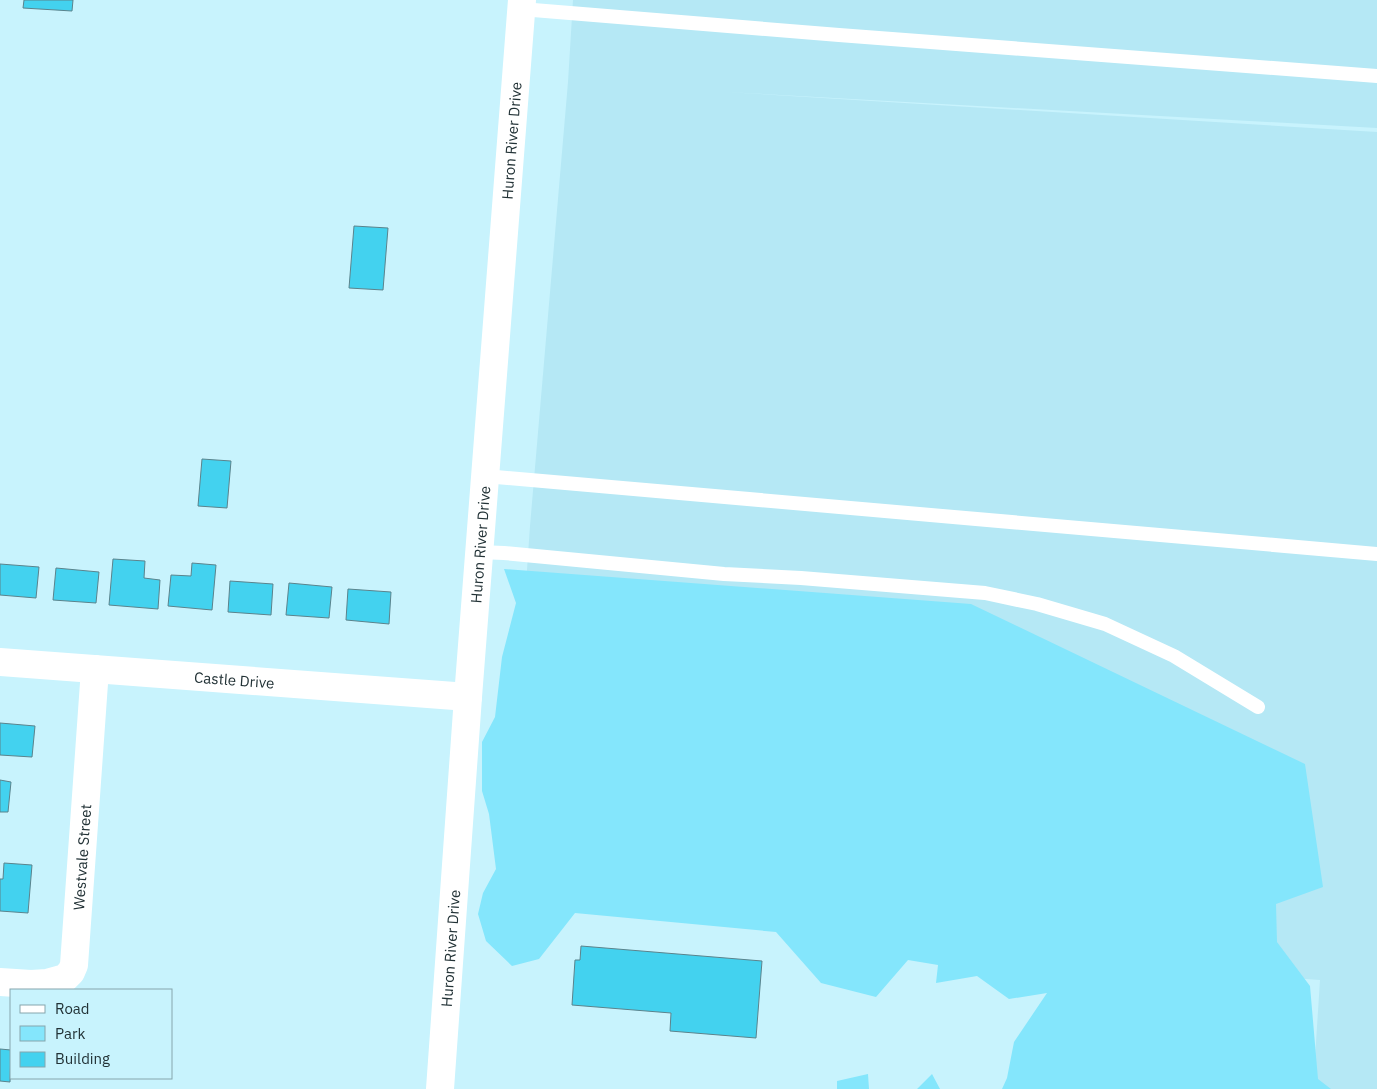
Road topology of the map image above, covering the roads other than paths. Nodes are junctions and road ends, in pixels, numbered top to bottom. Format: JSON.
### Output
{"nodes":[{"id":1,"x":522,"y":4,"type":"edge"},
{"id":2,"x":1377,"y":76,"type":"edge"},
{"id":3,"x":485,"y":476,"type":"junction"},
{"id":4,"x":479,"y":552,"type":"junction"},
{"id":5,"x":1377,"y":554,"type":"edge"},
{"id":6,"x":0,"y":662,"type":"edge"},
{"id":7,"x":95,"y":669,"type":"junction"},
{"id":8,"x":468,"y":697,"type":"junction"},
{"id":9,"x":1258,"y":707,"type":"dead end"},
{"id":10,"x":0,"y":982,"type":"edge"},
{"id":11,"x":440,"y":1089,"type":"edge"}],
"edges":[{"from":1,"to":2,"type":"lane"},
{"from":1,"to":3,"type":"street","name":"Huron River Drive"},
{"from":3,"to":4,"type":"street","name":"Huron River Drive"},
{"from":3,"to":5,"type":"lane"},
{"from":4,"to":8,"type":"street","name":"Huron River Drive"},
{"from":4,"to":9,"type":"lane"},
{"from":6,"to":7,"type":"street","name":"Castle Drive"},
{"from":7,"to":8,"type":"street","name":"Castle Drive"},
{"from":7,"to":10,"type":"street","name":"Westvale Street"},
{"from":8,"to":11,"type":"street","name":"Huron River Drive"}]}
